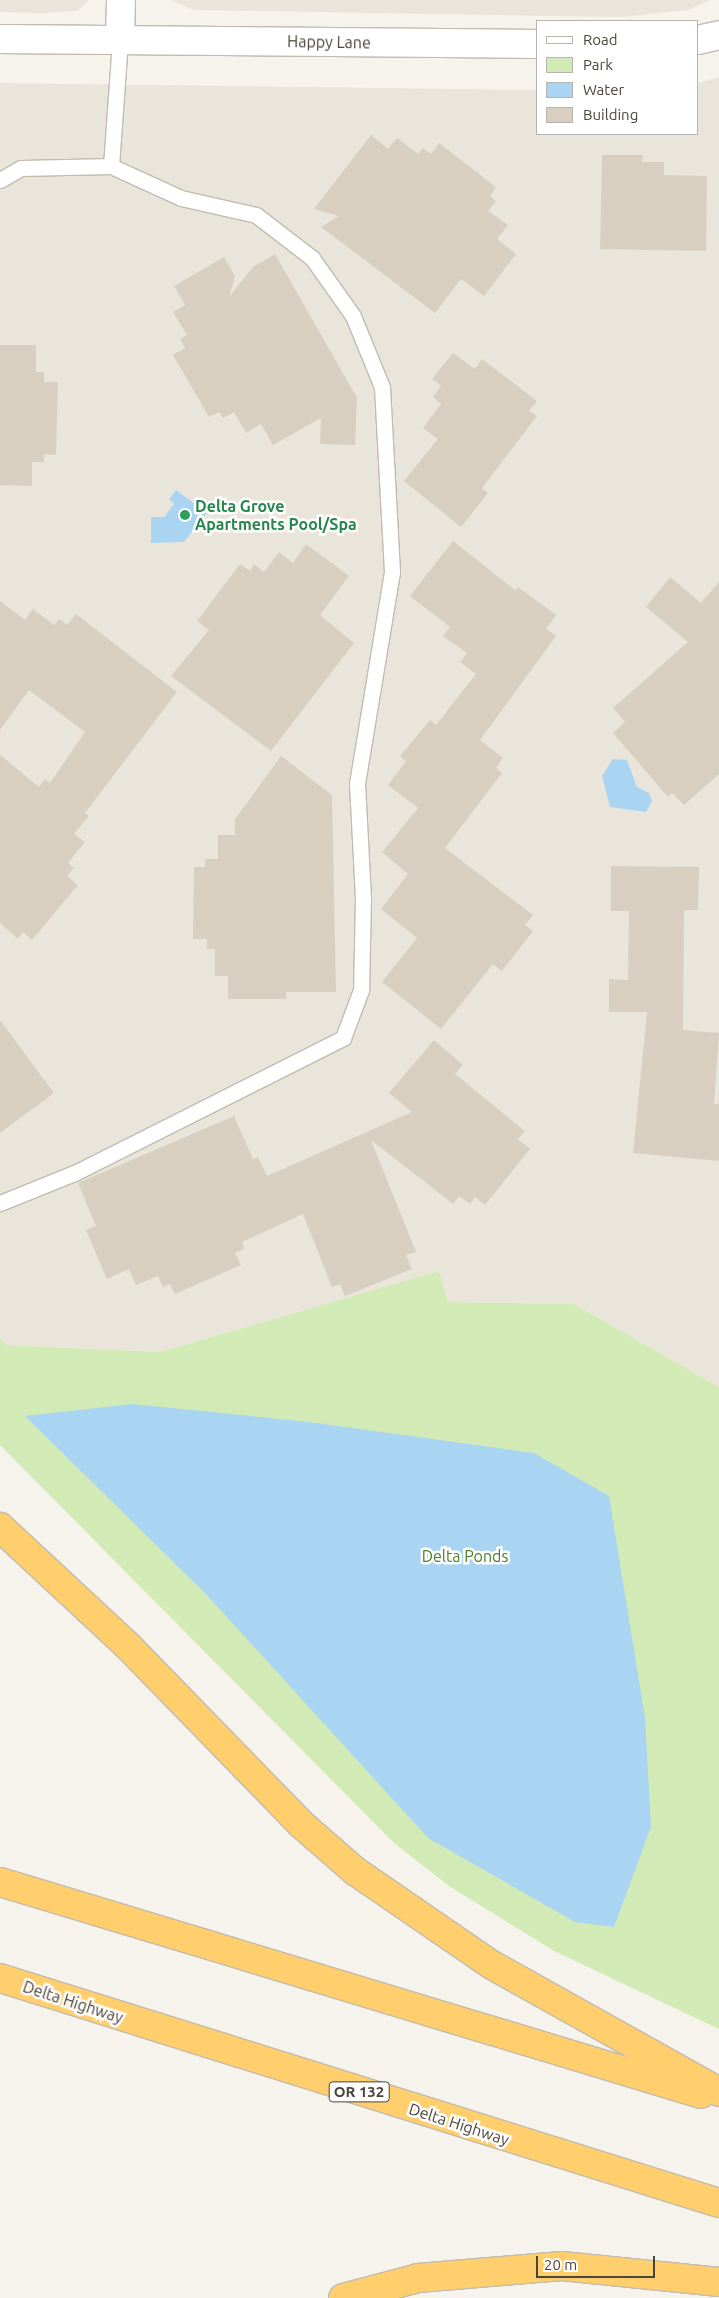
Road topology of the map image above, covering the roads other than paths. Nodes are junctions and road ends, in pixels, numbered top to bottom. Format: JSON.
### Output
{"nodes":[{"id":1,"x":121,"y":0,"type":"edge"},
{"id":2,"x":719,"y":35,"type":"edge"},
{"id":3,"x":0,"y":39,"type":"edge"},
{"id":4,"x":120,"y":40,"type":"junction"},
{"id":5,"x":699,"y":40,"type":"edge"},
{"id":6,"x":536,"y":44,"type":"edge"},
{"id":7,"x":111,"y":166,"type":"junction"},
{"id":8,"x":0,"y":180,"type":"edge"},
{"id":9,"x":0,"y":1203,"type":"edge"},
{"id":10,"x":0,"y":1527,"type":"edge"},
{"id":11,"x":0,"y":1882,"type":"edge"},
{"id":12,"x":0,"y":1978,"type":"edge"},
{"id":13,"x":719,"y":2092,"type":"edge"},
{"id":14,"x":719,"y":2100,"type":"edge"},
{"id":15,"x":719,"y":2203,"type":"edge"},
{"id":16,"x":719,"y":2282,"type":"edge"},
{"id":17,"x":344,"y":2298,"type":"edge"}],
"edges":[{"from":1,"to":4,"type":"street"},
{"from":2,"to":5,"type":"street"},
{"from":3,"to":4,"type":"street","name":"Happy Lane"},
{"from":4,"to":6,"type":"street","name":"Happy Lane"},
{"from":4,"to":7,"type":"lane"},
{"from":7,"to":8,"type":"lane"},
{"from":7,"to":9,"type":"lane"},
{"from":10,"to":13,"type":"highway"},
{"from":11,"to":14,"type":"highway"},
{"from":12,"to":15,"type":"highway","name":"Delta Highway","number":"OR 132"},
{"from":16,"to":17,"type":"highway"}]}
